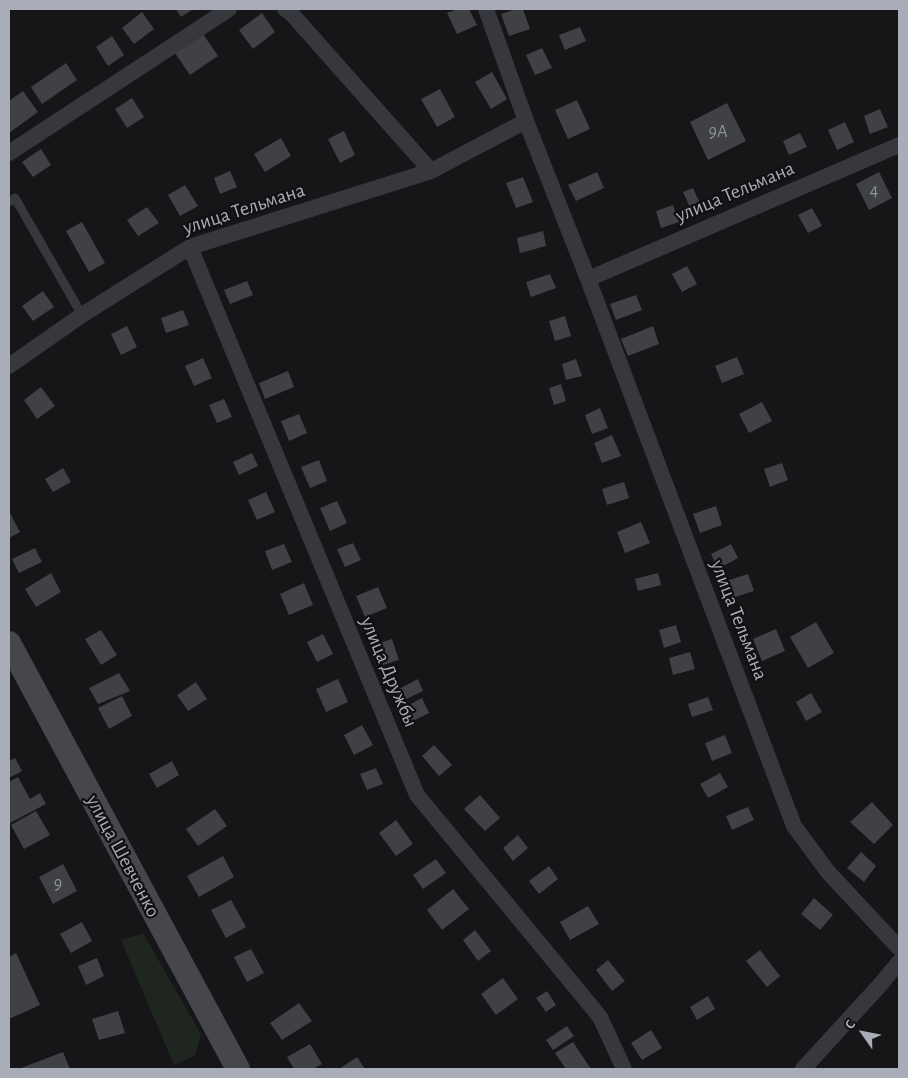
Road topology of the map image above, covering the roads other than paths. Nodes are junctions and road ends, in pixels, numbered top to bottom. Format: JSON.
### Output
{"nodes":[{"id":1,"x":229,"y":9,"type":"edge"},
{"id":2,"x":286,"y":9,"type":"edge"},
{"id":3,"x":486,"y":9,"type":"edge"},
{"id":4,"x":526,"y":121,"type":"junction"},
{"id":5,"x":899,"y":145,"type":"edge"},
{"id":6,"x":9,"y":153,"type":"edge"},
{"id":7,"x":431,"y":171,"type":"junction"},
{"id":8,"x":9,"y":202,"type":"edge"},
{"id":9,"x":190,"y":247,"type":"junction"},
{"id":10,"x":588,"y":279,"type":"junction"},
{"id":11,"x":82,"y":315,"type":"junction"},
{"id":12,"x":9,"y":366,"type":"edge"},
{"id":13,"x":9,"y":646,"type":"edge"},
{"id":14,"x":899,"y":948,"type":"edge"},
{"id":15,"x":899,"y":962,"type":"edge"},
{"id":16,"x":238,"y":1069,"type":"edge"},
{"id":17,"x":624,"y":1069,"type":"edge"},
{"id":18,"x":803,"y":1069,"type":"edge"}],
"edges":[{"from":1,"to":6,"type":"street"},
{"from":2,"to":7,"type":"street"},
{"from":3,"to":4,"type":"street","name":"улица Тельмана"},
{"from":4,"to":7,"type":"street","name":"улица Тельмана"},
{"from":4,"to":10,"type":"street","name":"улица Тельмана"},
{"from":5,"to":10,"type":"street","name":"улица Тельмана"},
{"from":7,"to":9,"type":"street","name":"улица Тельмана"},
{"from":8,"to":11,"type":"lane"},
{"from":9,"to":11,"type":"street","name":"улица Тельмана"},
{"from":9,"to":17,"type":"street","name":"улица Дружбы"},
{"from":10,"to":14,"type":"street","name":"улица Тельмана"},
{"from":11,"to":12,"type":"street","name":"улица Тельмана"},
{"from":13,"to":16,"type":"main road","name":"улица Шевченко"},
{"from":15,"to":18,"type":"street"}]}
